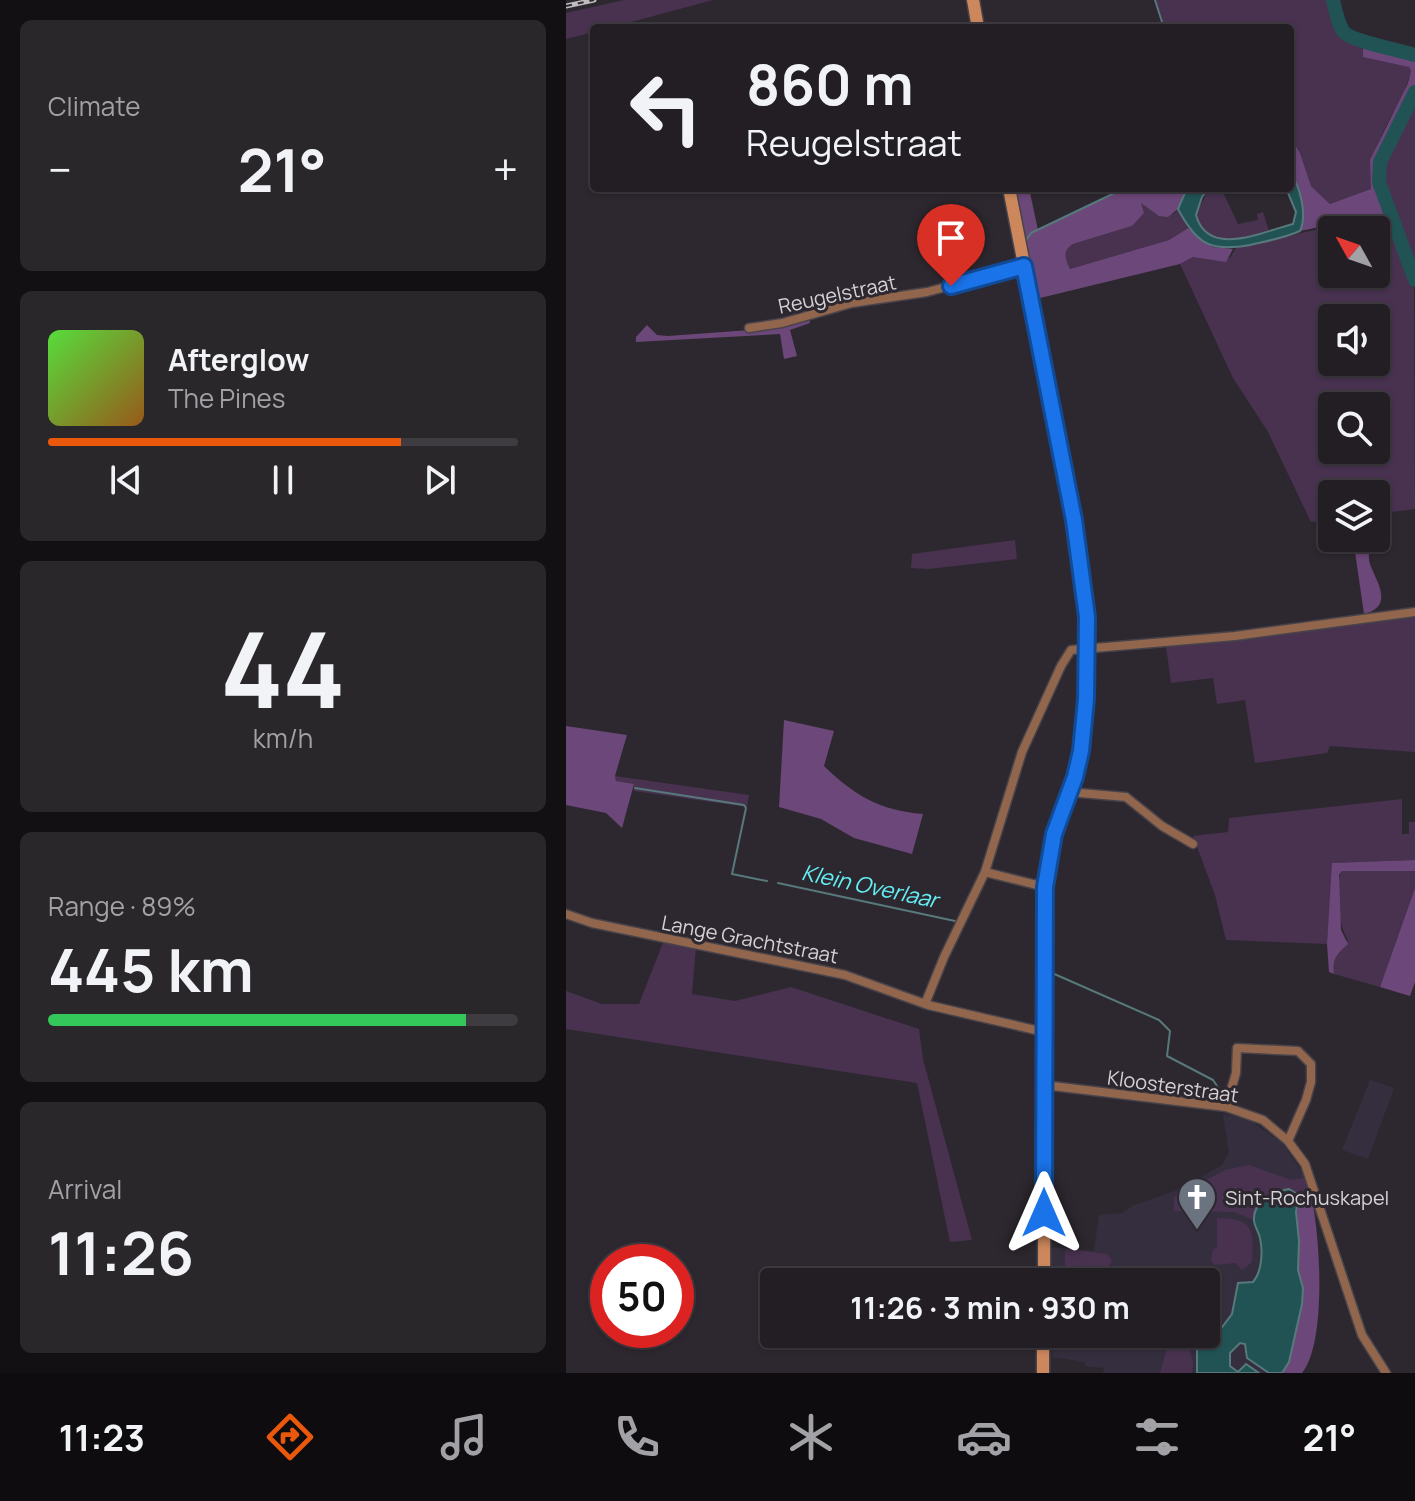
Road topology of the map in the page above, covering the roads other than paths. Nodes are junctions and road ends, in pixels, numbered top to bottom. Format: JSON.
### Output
{"nodes":[{"id":1,"x":973,"y":0,"type":"edge"},
{"id":2,"x":977,"y":24,"type":"edge"},
{"id":3,"x":1010,"y":192,"type":"edge"},
{"id":4,"x":1024,"y":266,"type":"junction"},
{"id":5,"x":749,"y":328,"type":"dead end"},
{"id":6,"x":1415,"y":612,"type":"edge"},
{"id":7,"x":1087,"y":647,"type":"junction"},
{"id":8,"x":1069,"y":792,"type":"junction"},
{"id":9,"x":1193,"y":844,"type":"dead end"},
{"id":10,"x":985,"y":872,"type":"junction"},
{"id":11,"x":1045,"y":887,"type":"junction"},
{"id":12,"x":566,"y":914,"type":"edge"},
{"id":13,"x":925,"y":1004,"type":"junction"},
{"id":14,"x":1044,"y":1032,"type":"junction"},
{"id":15,"x":1044,"y":1085,"type":"junction"},
{"id":16,"x":1226,"y":1107,"type":"junction"},
{"id":17,"x":1288,"y":1141,"type":"junction"},
{"id":18,"x":1044,"y":1268,"type":"edge"},
{"id":19,"x":1043,"y":1348,"type":"edge"},
{"id":20,"x":1043,"y":1373,"type":"edge"},
{"id":21,"x":1386,"y":1373,"type":"edge"}],
"edges":[{"from":1,"to":2,"type":"main road"},
{"from":3,"to":4,"type":"main road"},
{"from":4,"to":5,"type":"street","name":"Reugelstraat"},
{"from":4,"to":7,"type":"main road"},
{"from":6,"to":7,"type":"street"},
{"from":7,"to":8,"type":"main road"},
{"from":7,"to":10,"type":"street"},
{"from":8,"to":9,"type":"street"},
{"from":8,"to":11,"type":"main road"},
{"from":10,"to":11,"type":"street"},
{"from":10,"to":13,"type":"street"},
{"from":11,"to":14,"type":"main road"},
{"from":12,"to":13,"type":"street","name":"Lange Grachtstraat"},
{"from":13,"to":14,"type":"street","name":"Lange Grachtstraat"},
{"from":14,"to":15,"type":"main road"},
{"from":15,"to":16,"type":"street","name":"Kloosterstraat"},
{"from":15,"to":18,"type":"main road"},
{"from":16,"to":17,"type":"street","name":"Kloosterstraat"},
{"from":16,"to":17,"type":"street"},
{"from":17,"to":21,"type":"street","name":"Kloosterstraat"},
{"from":19,"to":20,"type":"main road"}]}
